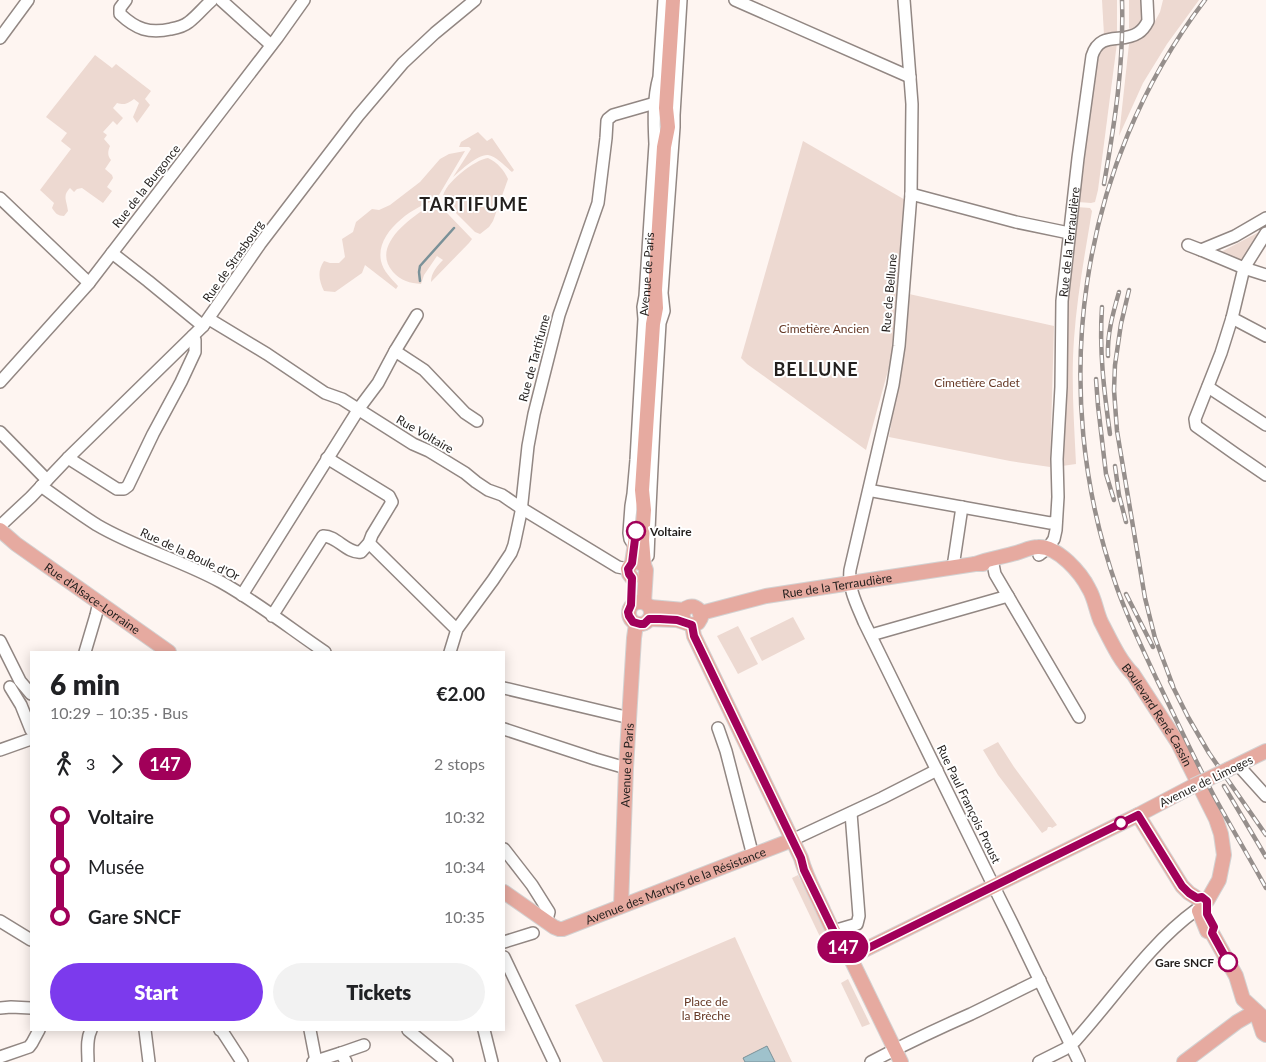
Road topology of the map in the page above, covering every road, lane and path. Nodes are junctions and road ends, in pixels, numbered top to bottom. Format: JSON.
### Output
{"nodes":[{"id":1,"x":28,"y":0,"type":"edge"},
{"id":2,"x":126,"y":0,"type":"edge"},
{"id":3,"x":212,"y":0,"type":"edge"},
{"id":4,"x":221,"y":0,"type":"edge"},
{"id":5,"x":304,"y":0,"type":"edge"},
{"id":6,"x":475,"y":0,"type":"edge"},
{"id":7,"x":735,"y":0,"type":"edge"},
{"id":8,"x":904,"y":0,"type":"edge"},
{"id":9,"x":1147,"y":0,"type":"edge"},
{"id":10,"x":674,"y":2,"type":"edge"},
{"id":11,"x":0,"y":38,"type":"edge"},
{"id":12,"x":272,"y":45,"type":"junction"},
{"id":13,"x":910,"y":77,"type":"junction"},
{"id":14,"x":662,"y":104,"type":"junction"},
{"id":15,"x":911,"y":194,"type":"junction"},
{"id":16,"x":0,"y":198,"type":"edge"},
{"id":17,"x":1266,"y":218,"type":"edge"},
{"id":18,"x":1069,"y":233,"type":"junction"},
{"id":19,"x":1266,"y":233,"type":"edge"},
{"id":20,"x":1188,"y":245,"type":"dead end"},
{"id":21,"x":1201,"y":250,"type":"junction"},
{"id":22,"x":112,"y":253,"type":"junction"},
{"id":23,"x":1244,"y":268,"type":"junction"},
{"id":24,"x":1266,"y":275,"type":"edge"},
{"id":25,"x":89,"y":283,"type":"junction"},
{"id":26,"x":658,"y":284,"type":"junction"},
{"id":27,"x":417,"y":315,"type":"dead end"},
{"id":28,"x":1232,"y":318,"type":"junction"},
{"id":29,"x":206,"y":323,"type":"junction"},
{"id":30,"x":193,"y":336,"type":"junction"},
{"id":31,"x":1266,"y":336,"type":"edge"},
{"id":32,"x":395,"y":351,"type":"junction"},
{"id":33,"x":0,"y":382,"type":"edge"},
{"id":34,"x":1208,"y":387,"type":"junction"},
{"id":35,"x":358,"y":410,"type":"junction"},
{"id":36,"x":477,"y":421,"type":"dead end"},
{"id":37,"x":650,"y":425,"type":"junction"},
{"id":38,"x":1266,"y":425,"type":"edge"},
{"id":39,"x":0,"y":432,"type":"edge"},
{"id":40,"x":68,"y":458,"type":"junction"},
{"id":41,"x":327,"y":458,"type":"junction"},
{"id":42,"x":1266,"y":475,"type":"edge"},
{"id":43,"x":44,"y":483,"type":"junction"},
{"id":44,"x":647,"y":488,"type":"junction"},
{"id":45,"x":869,"y":491,"type":"junction"},
{"id":46,"x":962,"y":507,"type":"junction"},
{"id":47,"x":521,"y":508,"type":"junction"},
{"id":48,"x":1056,"y":522,"type":"junction"},
{"id":49,"x":0,"y":526,"type":"edge"},
{"id":50,"x":0,"y":530,"type":"edge"},
{"id":51,"x":0,"y":540,"type":"edge"},
{"id":52,"x":369,"y":543,"type":"junction"},
{"id":53,"x":16,"y":544,"type":"junction"},
{"id":54,"x":635,"y":547,"type":"junction"},
{"id":55,"x":1041,"y":550,"type":"junction"},
{"id":56,"x":975,"y":564,"type":"junction"},
{"id":57,"x":993,"y":564,"type":"junction"},
{"id":58,"x":953,"y":567,"type":"junction"},
{"id":59,"x":638,"y":569,"type":"junction"},
{"id":60,"x":850,"y":583,"type":"junction"},
{"id":61,"x":242,"y":594,"type":"junction"},
{"id":62,"x":1008,"y":596,"type":"junction"},
{"id":63,"x":99,"y":602,"type":"junction"},
{"id":64,"x":642,"y":611,"type":"junction"},
{"id":65,"x":272,"y":616,"type":"junction"},
{"id":66,"x":687,"y":619,"type":"junction"},
{"id":67,"x":457,"y":629,"type":"junction"},
{"id":68,"x":871,"y":635,"type":"junction"},
{"id":69,"x":0,"y":642,"type":"edge"},
{"id":70,"x":85,"y":651,"type":"edge"},
{"id":71,"x":168,"y":651,"type":"edge"},
{"id":72,"x":324,"y":651,"type":"edge"},
{"id":73,"x":450,"y":651,"type":"edge"},
{"id":74,"x":10,"y":686,"type":"edge"},
{"id":75,"x":505,"y":688,"type":"edge"},
{"id":76,"x":30,"y":694,"type":"edge"},
{"id":77,"x":1079,"y":717,"type":"dead end"},
{"id":78,"x":630,"y":718,"type":"junction"},
{"id":79,"x":30,"y":728,"type":"edge"},
{"id":80,"x":718,"y":728,"type":"dead end"},
{"id":81,"x":505,"y":729,"type":"edge"},
{"id":82,"x":30,"y":739,"type":"edge"},
{"id":83,"x":0,"y":750,"type":"edge"},
{"id":84,"x":1266,"y":751,"type":"edge"},
{"id":85,"x":1234,"y":767,"type":"junction"},
{"id":86,"x":626,"y":768,"type":"junction"},
{"id":87,"x":937,"y":770,"type":"junction"},
{"id":88,"x":1266,"y":796,"type":"edge"},
{"id":89,"x":852,"y":813,"type":"junction"},
{"id":90,"x":1138,"y":815,"type":"junction"},
{"id":91,"x":792,"y":840,"type":"junction"},
{"id":92,"x":505,"y":850,"type":"edge"},
{"id":93,"x":753,"y":856,"type":"junction"},
{"id":94,"x":801,"y":858,"type":"junction"},
{"id":95,"x":994,"y":886,"type":"junction"},
{"id":96,"x":505,"y":893,"type":"edge"},
{"id":97,"x":1200,"y":904,"type":"junction"},
{"id":98,"x":621,"y":906,"type":"junction"},
{"id":99,"x":545,"y":920,"type":"junction"},
{"id":100,"x":0,"y":921,"type":"edge"},
{"id":101,"x":840,"y":929,"type":"junction"},
{"id":102,"x":533,"y":933,"type":"dead end"},
{"id":103,"x":30,"y":939,"type":"edge"},
{"id":104,"x":505,"y":942,"type":"edge"},
{"id":105,"x":849,"y":955,"type":"junction"},
{"id":106,"x":505,"y":959,"type":"edge"},
{"id":107,"x":1040,"y":980,"type":"junction"},
{"id":108,"x":0,"y":1008,"type":"edge"},
{"id":109,"x":30,"y":1008,"type":"edge"},
{"id":110,"x":1261,"y":1016,"type":"edge"},
{"id":111,"x":38,"y":1031,"type":"edge"},
{"id":112,"x":90,"y":1031,"type":"edge"},
{"id":113,"x":145,"y":1031,"type":"edge"},
{"id":114,"x":222,"y":1031,"type":"edge"},
{"id":115,"x":310,"y":1031,"type":"edge"},
{"id":116,"x":409,"y":1031,"type":"edge"},
{"id":117,"x":484,"y":1031,"type":"edge"},
{"id":118,"x":1266,"y":1035,"type":"edge"},
{"id":119,"x":364,"y":1045,"type":"dead end"},
{"id":120,"x":1071,"y":1045,"type":"junction"},
{"id":121,"x":894,"y":1049,"type":"junction"},
{"id":122,"x":0,"y":1057,"type":"edge"},
{"id":123,"x":343,"y":1057,"type":"edge"},
{"id":124,"x":314,"y":1061,"type":"edge"},
{"id":125,"x":88,"y":1062,"type":"edge"},
{"id":126,"x":149,"y":1062,"type":"edge"},
{"id":127,"x":242,"y":1062,"type":"edge"},
{"id":128,"x":447,"y":1062,"type":"edge"},
{"id":129,"x":492,"y":1062,"type":"edge"},
{"id":130,"x":554,"y":1062,"type":"edge"},
{"id":131,"x":870,"y":1062,"type":"edge"},
{"id":132,"x":901,"y":1062,"type":"edge"},
{"id":133,"x":1039,"y":1062,"type":"edge"},
{"id":134,"x":1079,"y":1062,"type":"edge"},
{"id":135,"x":1184,"y":1062,"type":"edge"}],
"edges":[{"from":1,"to":11,"type":"street"},
{"from":2,"to":3,"type":"street"},
{"from":4,"to":12,"type":"street"},
{"from":5,"to":12,"type":"street","name":"Rue de la Burgonce"},
{"from":6,"to":29,"type":"street","name":"Rue de Strasbourg"},
{"from":7,"to":13,"type":"street"},
{"from":8,"to":13,"type":"street","name":"Rue de Bellune"},
{"from":9,"to":18,"type":"street","name":"Rue de la Terraudière"},
{"from":10,"to":14,"type":"main road","name":"Avenue de Paris"},
{"from":10,"to":26,"type":"street","name":"Avenue de Paris"},
{"from":12,"to":22,"type":"street","name":"Rue de la Burgonce"},
{"from":13,"to":15,"type":"street","name":"Rue de Bellune"},
{"from":14,"to":26,"type":"main road","name":"Avenue de Paris"},
{"from":14,"to":47,"type":"street","name":"Rue de Tartifume"},
{"from":14,"to":54,"type":"street","name":"Avenue de Paris"},
{"from":15,"to":18,"type":"street"},
{"from":15,"to":45,"type":"street","name":"Rue de Bellune"},
{"from":16,"to":25,"type":"street"},
{"from":17,"to":21,"type":"street"},
{"from":18,"to":48,"type":"street","name":"Rue de la Terraudière"},
{"from":19,"to":23,"type":"street"},
{"from":20,"to":21,"type":"street"},
{"from":21,"to":23,"type":"street"},
{"from":22,"to":25,"type":"street","name":"Rue de la Burgonce"},
{"from":22,"to":29,"type":"street","name":"Rue Voltaire"},
{"from":23,"to":24,"type":"street"},
{"from":23,"to":28,"type":"street"},
{"from":25,"to":33,"type":"street","name":"Rue de la Burgonce"},
{"from":26,"to":37,"type":"main road","name":"Avenue de Paris"},
{"from":26,"to":37,"type":"street","name":"Avenue de Paris"},
{"from":27,"to":32,"type":"street"},
{"from":28,"to":31,"type":"street"},
{"from":28,"to":34,"type":"street"},
{"from":29,"to":30,"type":"street","name":"Rue de Strasbourg"},
{"from":29,"to":35,"type":"street","name":"Rue Voltaire"},
{"from":30,"to":40,"type":"street","name":"Rue de Strasbourg"},
{"from":30,"to":40,"type":"street"},
{"from":32,"to":35,"type":"street"},
{"from":32,"to":36,"type":"street"},
{"from":34,"to":38,"type":"street"},
{"from":34,"to":42,"type":"street"},
{"from":35,"to":41,"type":"street"},
{"from":35,"to":47,"type":"street","name":"Rue Voltaire"},
{"from":37,"to":44,"type":"street","name":"Avenue de Paris"},
{"from":37,"to":44,"type":"main road","name":"Avenue de Paris"},
{"from":39,"to":43,"type":"street","name":"Rue de la Boule d'Or"},
{"from":40,"to":43,"type":"street","name":"Rue de Strasbourg"},
{"from":41,"to":52,"type":"street"},
{"from":41,"to":61,"type":"street"},
{"from":43,"to":49,"type":"street","name":"Rue de Strasbourg"},
{"from":43,"to":61,"type":"street","name":"Rue de la Boule d'Or"},
{"from":44,"to":54,"type":"main road","name":"Avenue de Paris"},
{"from":44,"to":59,"type":"main road","name":"Avenue de Paris"},
{"from":45,"to":46,"type":"street"},
{"from":45,"to":60,"type":"street","name":"Rue de Bellune"},
{"from":46,"to":48,"type":"street"},
{"from":46,"to":58,"type":"street"},
{"from":47,"to":59,"type":"street","name":"Rue Voltaire"},
{"from":47,"to":67,"type":"street","name":"Rue de Tartifume"},
{"from":48,"to":55,"type":"street","name":"Rue de la Terraudière"},
{"from":50,"to":53,"type":"main road"},
{"from":51,"to":53,"type":"main road"},
{"from":52,"to":65,"type":"street"},
{"from":52,"to":67,"type":"street"},
{"from":53,"to":63,"type":"main road","name":"Rue d'Alsace-Lorraine"},
{"from":54,"to":59,"type":"main road","name":"Avenue de Paris"},
{"from":55,"to":56,"type":"main road","name":"Rue de la Terraudière"},
{"from":55,"to":57,"type":"main road","name":"Rue de la Terraudière"},
{"from":55,"to":97,"type":"main road","name":"Boulevard René Cassin"},
{"from":56,"to":57,"type":"main road","name":"Rue de la Terraudière"},
{"from":56,"to":58,"type":"main road","name":"Rue de la Terraudière"},
{"from":57,"to":62,"type":"street"},
{"from":58,"to":60,"type":"main road","name":"Rue de la Terraudière"},
{"from":59,"to":64,"type":"main road","name":"Avenue de Paris"},
{"from":60,"to":66,"type":"main road","name":"Rue de la Terraudière"},
{"from":60,"to":68,"type":"street","name":"Rue Paul François Proust"},
{"from":61,"to":65,"type":"street","name":"Rue de la Boule d'Or"},
{"from":62,"to":68,"type":"street"},
{"from":62,"to":77,"type":"street"},
{"from":63,"to":70,"type":"street"},
{"from":63,"to":71,"type":"main road","name":"Rue d'Alsace-Lorraine"},
{"from":64,"to":66,"type":"main road"},
{"from":64,"to":78,"type":"main road","name":"Avenue de Paris"},
{"from":65,"to":72,"type":"street","name":"Rue de la Boule d'Or"},
{"from":66,"to":91,"type":"main road"},
{"from":67,"to":73,"type":"street","name":"Rue de Tartifume"},
{"from":68,"to":87,"type":"street","name":"Rue Paul François Proust"},
{"from":69,"to":74,"type":"street"},
{"from":74,"to":76,"type":"street"},
{"from":74,"to":79,"type":"street"},
{"from":75,"to":78,"type":"street"},
{"from":78,"to":86,"type":"main road","name":"Avenue de Paris"},
{"from":80,"to":93,"type":"street"},
{"from":81,"to":86,"type":"street"},
{"from":82,"to":83,"type":"street"},
{"from":84,"to":85,"type":"main road","name":"Avenue de Limoges"},
{"from":85,"to":88,"type":"street"},
{"from":85,"to":90,"type":"main road","name":"Avenue de Limoges","bridge":true},
{"from":86,"to":98,"type":"main road","name":"Avenue de Paris"},
{"from":87,"to":89,"type":"street"},
{"from":87,"to":95,"type":"street","name":"Rue Paul François Proust"},
{"from":89,"to":91,"type":"street"},
{"from":89,"to":101,"type":"street"},
{"from":90,"to":95,"type":"main road","name":"Avenue de Limoges"},
{"from":90,"to":97,"type":"main road"},
{"from":91,"to":93,"type":"main road","name":"Avenue des Martyrs de la Résistance"},
{"from":91,"to":94,"type":"main road"},
{"from":92,"to":99,"type":"street"},
{"from":93,"to":98,"type":"main road","name":"Avenue des Martyrs de la Résistance"},
{"from":94,"to":101,"type":"main road"},
{"from":94,"to":105,"type":"main road"},
{"from":95,"to":105,"type":"main road","name":"Avenue de Limoges"},
{"from":95,"to":107,"type":"street","name":"Rue Paul François Proust"},
{"from":96,"to":99,"type":"main road"},
{"from":97,"to":110,"type":"main road"},
{"from":97,"to":120,"type":"street"},
{"from":98,"to":99,"type":"main road","name":"Avenue des Martyrs de la Résistance"},
{"from":100,"to":103,"type":"street"},
{"from":101,"to":105,"type":"main road"},
{"from":102,"to":104,"type":"street"},
{"from":105,"to":121,"type":"main road"},
{"from":106,"to":130,"type":"street"},
{"from":107,"to":120,"type":"street","name":"Rue Paul François Proust"},
{"from":107,"to":121,"type":"street"},
{"from":108,"to":109,"type":"street"},
{"from":110,"to":118,"type":"main road"},
{"from":110,"to":135,"type":"main road"},
{"from":111,"to":122,"type":"street"},
{"from":112,"to":125,"type":"street"},
{"from":113,"to":126,"type":"street"},
{"from":114,"to":127,"type":"street"},
{"from":115,"to":124,"type":"street"},
{"from":116,"to":128,"type":"street"},
{"from":117,"to":129,"type":"street"},
{"from":119,"to":123,"type":"street"},
{"from":120,"to":133,"type":"street"},
{"from":120,"to":134,"type":"street","name":"Rue Paul François Proust"},
{"from":121,"to":131,"type":"street"},
{"from":121,"to":132,"type":"main road"},
{"from":123,"to":124,"type":"street"}]}
